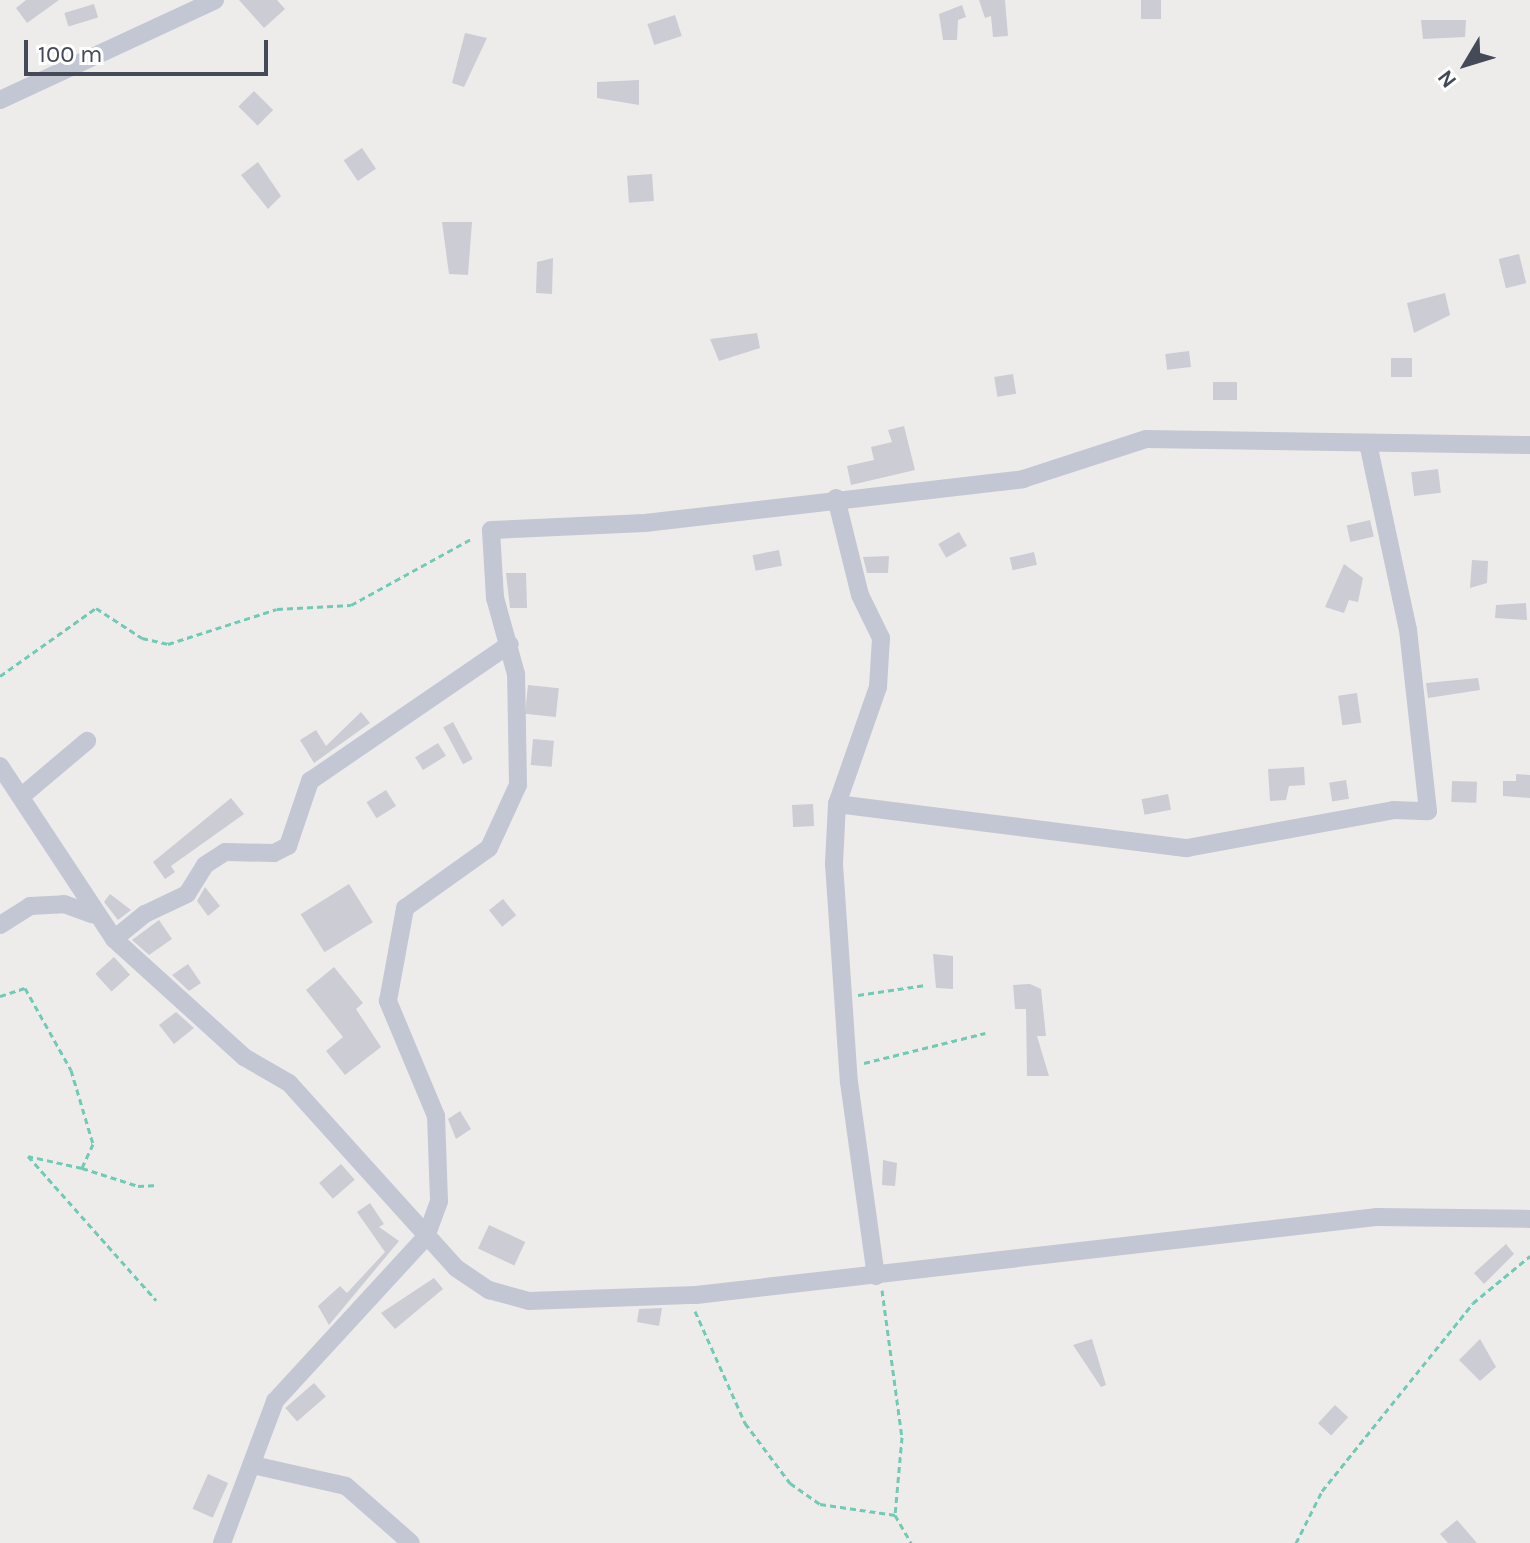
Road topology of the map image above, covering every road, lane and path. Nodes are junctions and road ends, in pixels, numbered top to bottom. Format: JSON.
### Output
{"nodes":[{"id":1,"x":215,"y":0,"type":"edge"},
{"id":2,"x":0,"y":100,"type":"edge"},
{"id":3,"x":1368,"y":444,"type":"junction"},
{"id":4,"x":1530,"y":445,"type":"edge"},
{"id":5,"x":836,"y":498,"type":"junction"},
{"id":6,"x":491,"y":530,"type":"junction"},
{"id":7,"x":510,"y":644,"type":"junction"},
{"id":8,"x":0,"y":676,"type":"edge"},
{"id":9,"x":87,"y":741,"type":"dead end"},
{"id":10,"x":0,"y":766,"type":"edge"},
{"id":11,"x":23,"y":795,"type":"junction"},
{"id":12,"x":837,"y":804,"type":"junction"},
{"id":13,"x":94,"y":916,"type":"junction"},
{"id":14,"x":0,"y":925,"type":"edge"},
{"id":15,"x":114,"y":939,"type":"junction"},
{"id":16,"x":925,"y":985,"type":"dead end"},
{"id":17,"x":0,"y":996,"type":"edge"},
{"id":18,"x":844,"y":998,"type":"junction"},
{"id":19,"x":985,"y":1033,"type":"dead end"},
{"id":20,"x":848,"y":1067,"type":"junction"},
{"id":21,"x":82,"y":1168,"type":"junction"},
{"id":22,"x":158,"y":1185,"type":"dead end"},
{"id":23,"x":1530,"y":1219,"type":"edge"},
{"id":24,"x":426,"y":1237,"type":"junction"},
{"id":25,"x":1530,"y":1256,"type":"edge"},
{"id":26,"x":876,"y":1276,"type":"junction"},
{"id":27,"x":696,"y":1295,"type":"junction"},
{"id":28,"x":156,"y":1300,"type":"dead end"},
{"id":29,"x":253,"y":1465,"type":"junction"},
{"id":30,"x":895,"y":1515,"type":"junction"},
{"id":31,"x":222,"y":1543,"type":"edge"},
{"id":32,"x":411,"y":1543,"type":"edge"},
{"id":33,"x":911,"y":1543,"type":"edge"},
{"id":34,"x":1296,"y":1543,"type":"edge"}],
"edges":[{"from":1,"to":2,"type":"street"},
{"from":3,"to":4,"type":"street"},
{"from":3,"to":5,"type":"street"},
{"from":3,"to":12,"type":"street"},
{"from":5,"to":6,"type":"street"},
{"from":5,"to":12,"type":"street"},
{"from":6,"to":7,"type":"street"},
{"from":6,"to":8,"type":"path"},
{"from":7,"to":15,"type":"street"},
{"from":7,"to":24,"type":"street"},
{"from":9,"to":11,"type":"street"},
{"from":10,"to":11,"type":"street"},
{"from":11,"to":13,"type":"street"},
{"from":12,"to":18,"type":"street"},
{"from":13,"to":14,"type":"street"},
{"from":13,"to":15,"type":"street"},
{"from":15,"to":24,"type":"street"},
{"from":16,"to":18,"type":"path"},
{"from":17,"to":21,"type":"path"},
{"from":18,"to":20,"type":"street"},
{"from":19,"to":20,"type":"path"},
{"from":20,"to":26,"type":"street"},
{"from":21,"to":22,"type":"path"},
{"from":21,"to":28,"type":"path"},
{"from":23,"to":26,"type":"street"},
{"from":24,"to":27,"type":"street"},
{"from":24,"to":29,"type":"street"},
{"from":25,"to":34,"type":"path"},
{"from":26,"to":27,"type":"street"},
{"from":26,"to":30,"type":"path"},
{"from":27,"to":30,"type":"path"},
{"from":29,"to":31,"type":"street"},
{"from":29,"to":32,"type":"street"},
{"from":30,"to":33,"type":"path"}]}
